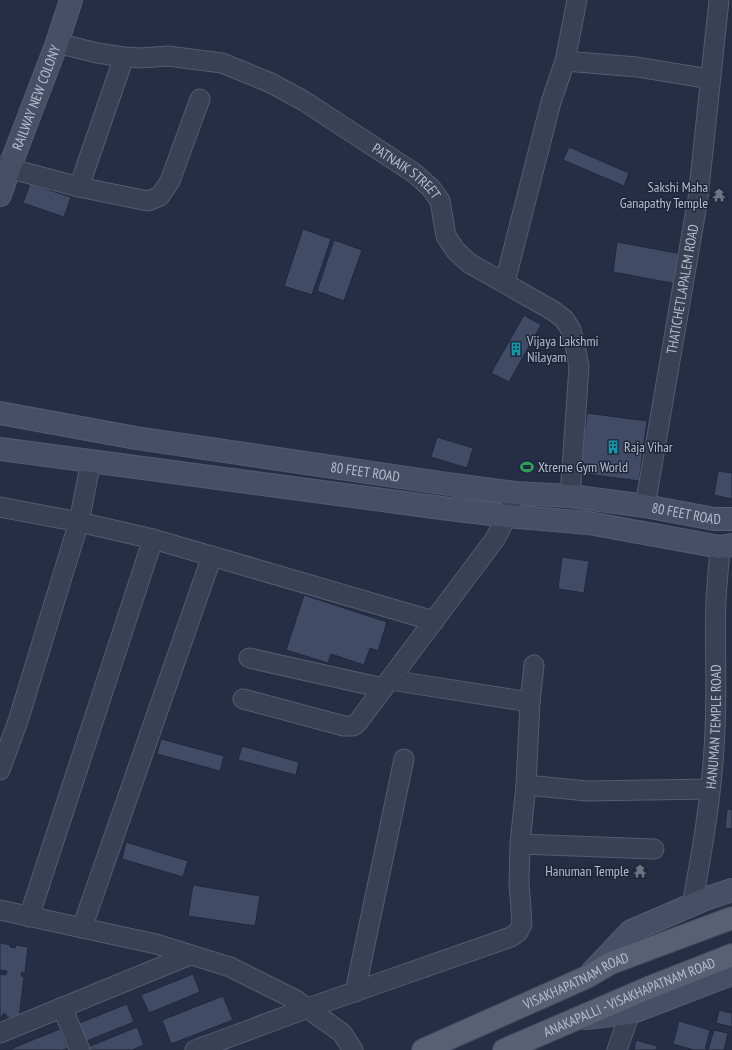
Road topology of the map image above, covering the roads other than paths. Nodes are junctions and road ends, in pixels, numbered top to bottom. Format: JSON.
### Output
{"nodes":[{"id":1,"x":71,"y":0,"type":"edge"},
{"id":2,"x":577,"y":0,"type":"edge"},
{"id":3,"x":719,"y":0,"type":"edge"},
{"id":4,"x":57,"y":43,"type":"junction"},
{"id":5,"x":124,"y":57,"type":"junction"},
{"id":6,"x":565,"y":60,"type":"junction"},
{"id":7,"x":710,"y":79,"type":"junction"},
{"id":8,"x":200,"y":99,"type":"dead end"},
{"id":9,"x":4,"y":168,"type":"edge"},
{"id":10,"x":79,"y":187,"type":"junction"},
{"id":11,"x":0,"y":195,"type":"edge"},
{"id":12,"x":505,"y":282,"type":"junction"},
{"id":13,"x":0,"y":413,"type":"edge"},
{"id":14,"x":0,"y":448,"type":"edge"},
{"id":15,"x":91,"y":461,"type":"junction"},
{"id":16,"x":515,"y":493,"type":"junction"},
{"id":17,"x":546,"y":495,"type":"junction"},
{"id":18,"x":570,"y":496,"type":"junction"},
{"id":19,"x":592,"y":499,"type":"junction"},
{"id":20,"x":645,"y":506,"type":"junction"},
{"id":21,"x":0,"y":507,"type":"edge"},
{"id":22,"x":507,"y":516,"type":"junction"},
{"id":23,"x":732,"y":519,"type":"edge"},
{"id":24,"x":544,"y":520,"type":"junction"},
{"id":25,"x":79,"y":522,"type":"junction"},
{"id":26,"x":589,"y":523,"type":"junction"},
{"id":27,"x":153,"y":539,"type":"junction"},
{"id":28,"x":726,"y":546,"type":"edge"},
{"id":29,"x":212,"y":556,"type":"junction"},
{"id":30,"x":434,"y":621,"type":"junction"},
{"id":31,"x":249,"y":658,"type":"dead end"},
{"id":32,"x":534,"y":665,"type":"dead end"},
{"id":33,"x":387,"y":684,"type":"junction"},
{"id":34,"x":243,"y":699,"type":"dead end"},
{"id":35,"x":530,"y":702,"type":"junction"},
{"id":36,"x":404,"y":759,"type":"dead end"},
{"id":37,"x":0,"y":770,"type":"edge"},
{"id":38,"x":526,"y":785,"type":"junction"},
{"id":39,"x":710,"y":789,"type":"junction"},
{"id":40,"x":520,"y":844,"type":"junction"},
{"id":41,"x":654,"y":849,"type":"dead end"},
{"id":42,"x":732,"y":890,"type":"edge"},
{"id":43,"x":692,"y":905,"type":"junction"},
{"id":44,"x":0,"y":910,"type":"edge"},
{"id":45,"x":29,"y":917,"type":"junction"},
{"id":46,"x":732,"y":918,"type":"edge"},
{"id":47,"x":82,"y":928,"type":"junction"},
{"id":48,"x":190,"y":955,"type":"junction"},
{"id":49,"x":732,"y":955,"type":"edge"},
{"id":50,"x":732,"y":974,"type":"edge"},
{"id":51,"x":587,"y":977,"type":"junction"},
{"id":52,"x":355,"y":992,"type":"junction"},
{"id":53,"x":62,"y":1007,"type":"junction"},
{"id":54,"x":308,"y":1008,"type":"junction"},
{"id":55,"x":630,"y":1013,"type":"junction"},
{"id":56,"x":573,"y":1020,"type":"junction"},
{"id":57,"x":0,"y":1033,"type":"edge"},
{"id":58,"x":80,"y":1050,"type":"edge"},
{"id":59,"x":195,"y":1050,"type":"edge"},
{"id":60,"x":353,"y":1050,"type":"edge"},
{"id":61,"x":423,"y":1050,"type":"edge"},
{"id":62,"x":504,"y":1050,"type":"edge"},
{"id":63,"x":617,"y":1050,"type":"edge"}],
"edges":[{"from":1,"to":4,"type":"street","name":"RAILWAY NEW COLONY"},
{"from":2,"to":6,"type":"street"},
{"from":3,"to":7,"type":"street","name":"THATICHETLAPALEM ROAD"},
{"from":4,"to":5,"type":"street","name":"PATNAIK STREET"},
{"from":4,"to":9,"type":"street","name":"RAILWAY NEW COLONY"},
{"from":5,"to":10,"type":"street"},
{"from":5,"to":12,"type":"street","name":"PATNAIK STREET"},
{"from":6,"to":7,"type":"street"},
{"from":6,"to":12,"type":"street"},
{"from":7,"to":20,"type":"street","name":"THATICHETLAPALEM ROAD"},
{"from":8,"to":10,"type":"street"},
{"from":9,"to":10,"type":"street"},
{"from":9,"to":11,"type":"street","name":"RAILWAY NEW COLONY"},
{"from":12,"to":18,"type":"street","name":"PATNAIK STREET"},
{"from":13,"to":16,"type":"street","name":"80 FEET ROAD"},
{"from":14,"to":15,"type":"street","name":"80 FEET ROAD"},
{"from":15,"to":22,"type":"street","name":"80 FEET ROAD"},
{"from":15,"to":25,"type":"street"},
{"from":16,"to":17,"type":"street","name":"80 FEET ROAD"},
{"from":16,"to":22,"type":"street"},
{"from":17,"to":18,"type":"street","name":"80 FEET ROAD"},
{"from":17,"to":24,"type":"street"},
{"from":18,"to":19,"type":"street","name":"80 FEET ROAD"},
{"from":19,"to":20,"type":"street","name":"80 FEET ROAD"},
{"from":19,"to":26,"type":"street"},
{"from":20,"to":23,"type":"street","name":"80 FEET ROAD"},
{"from":21,"to":25,"type":"street"},
{"from":22,"to":24,"type":"street","name":"80 FEET ROAD"},
{"from":22,"to":30,"type":"street"},
{"from":24,"to":26,"type":"street","name":"80 FEET ROAD"},
{"from":25,"to":27,"type":"street"},
{"from":25,"to":37,"type":"street"},
{"from":26,"to":28,"type":"street","name":"80 FEET ROAD"},
{"from":27,"to":29,"type":"street"},
{"from":27,"to":45,"type":"street"},
{"from":28,"to":39,"type":"street","name":"HANUMAN TEMPLE ROAD"},
{"from":29,"to":30,"type":"street"},
{"from":29,"to":47,"type":"street"},
{"from":30,"to":33,"type":"street"},
{"from":31,"to":33,"type":"street"},
{"from":32,"to":35,"type":"street"},
{"from":33,"to":34,"type":"street"},
{"from":33,"to":35,"type":"street"},
{"from":35,"to":38,"type":"street"},
{"from":36,"to":52,"type":"street"},
{"from":38,"to":39,"type":"street"},
{"from":38,"to":40,"type":"street"},
{"from":39,"to":43,"type":"street","name":"HANUMAN TEMPLE ROAD"},
{"from":40,"to":41,"type":"street"},
{"from":40,"to":52,"type":"street"},
{"from":42,"to":43,"type":"street"},
{"from":43,"to":51,"type":"street"},
{"from":44,"to":45,"type":"street"},
{"from":45,"to":47,"type":"street"},
{"from":46,"to":51,"type":"main road","name":"VISAKHAPATNAM ROAD"},
{"from":47,"to":48,"type":"street"},
{"from":48,"to":53,"type":"street"},
{"from":48,"to":54,"type":"street"},
{"from":49,"to":56,"type":"main road","name":"ANAKAPALLI - VISAKHAPATNAM ROAD"},
{"from":50,"to":55,"type":"street"},
{"from":51,"to":61,"type":"main road","name":"VISAKHAPATNAM ROAD"},
{"from":52,"to":54,"type":"street"},
{"from":53,"to":57,"type":"street"},
{"from":53,"to":58,"type":"street"},
{"from":54,"to":59,"type":"street"},
{"from":54,"to":60,"type":"street"},
{"from":55,"to":56,"type":"street"},
{"from":55,"to":63,"type":"street"},
{"from":56,"to":62,"type":"main road","name":"ANAKAPALLI - VISAKHAPATNAM ROAD"}]}
